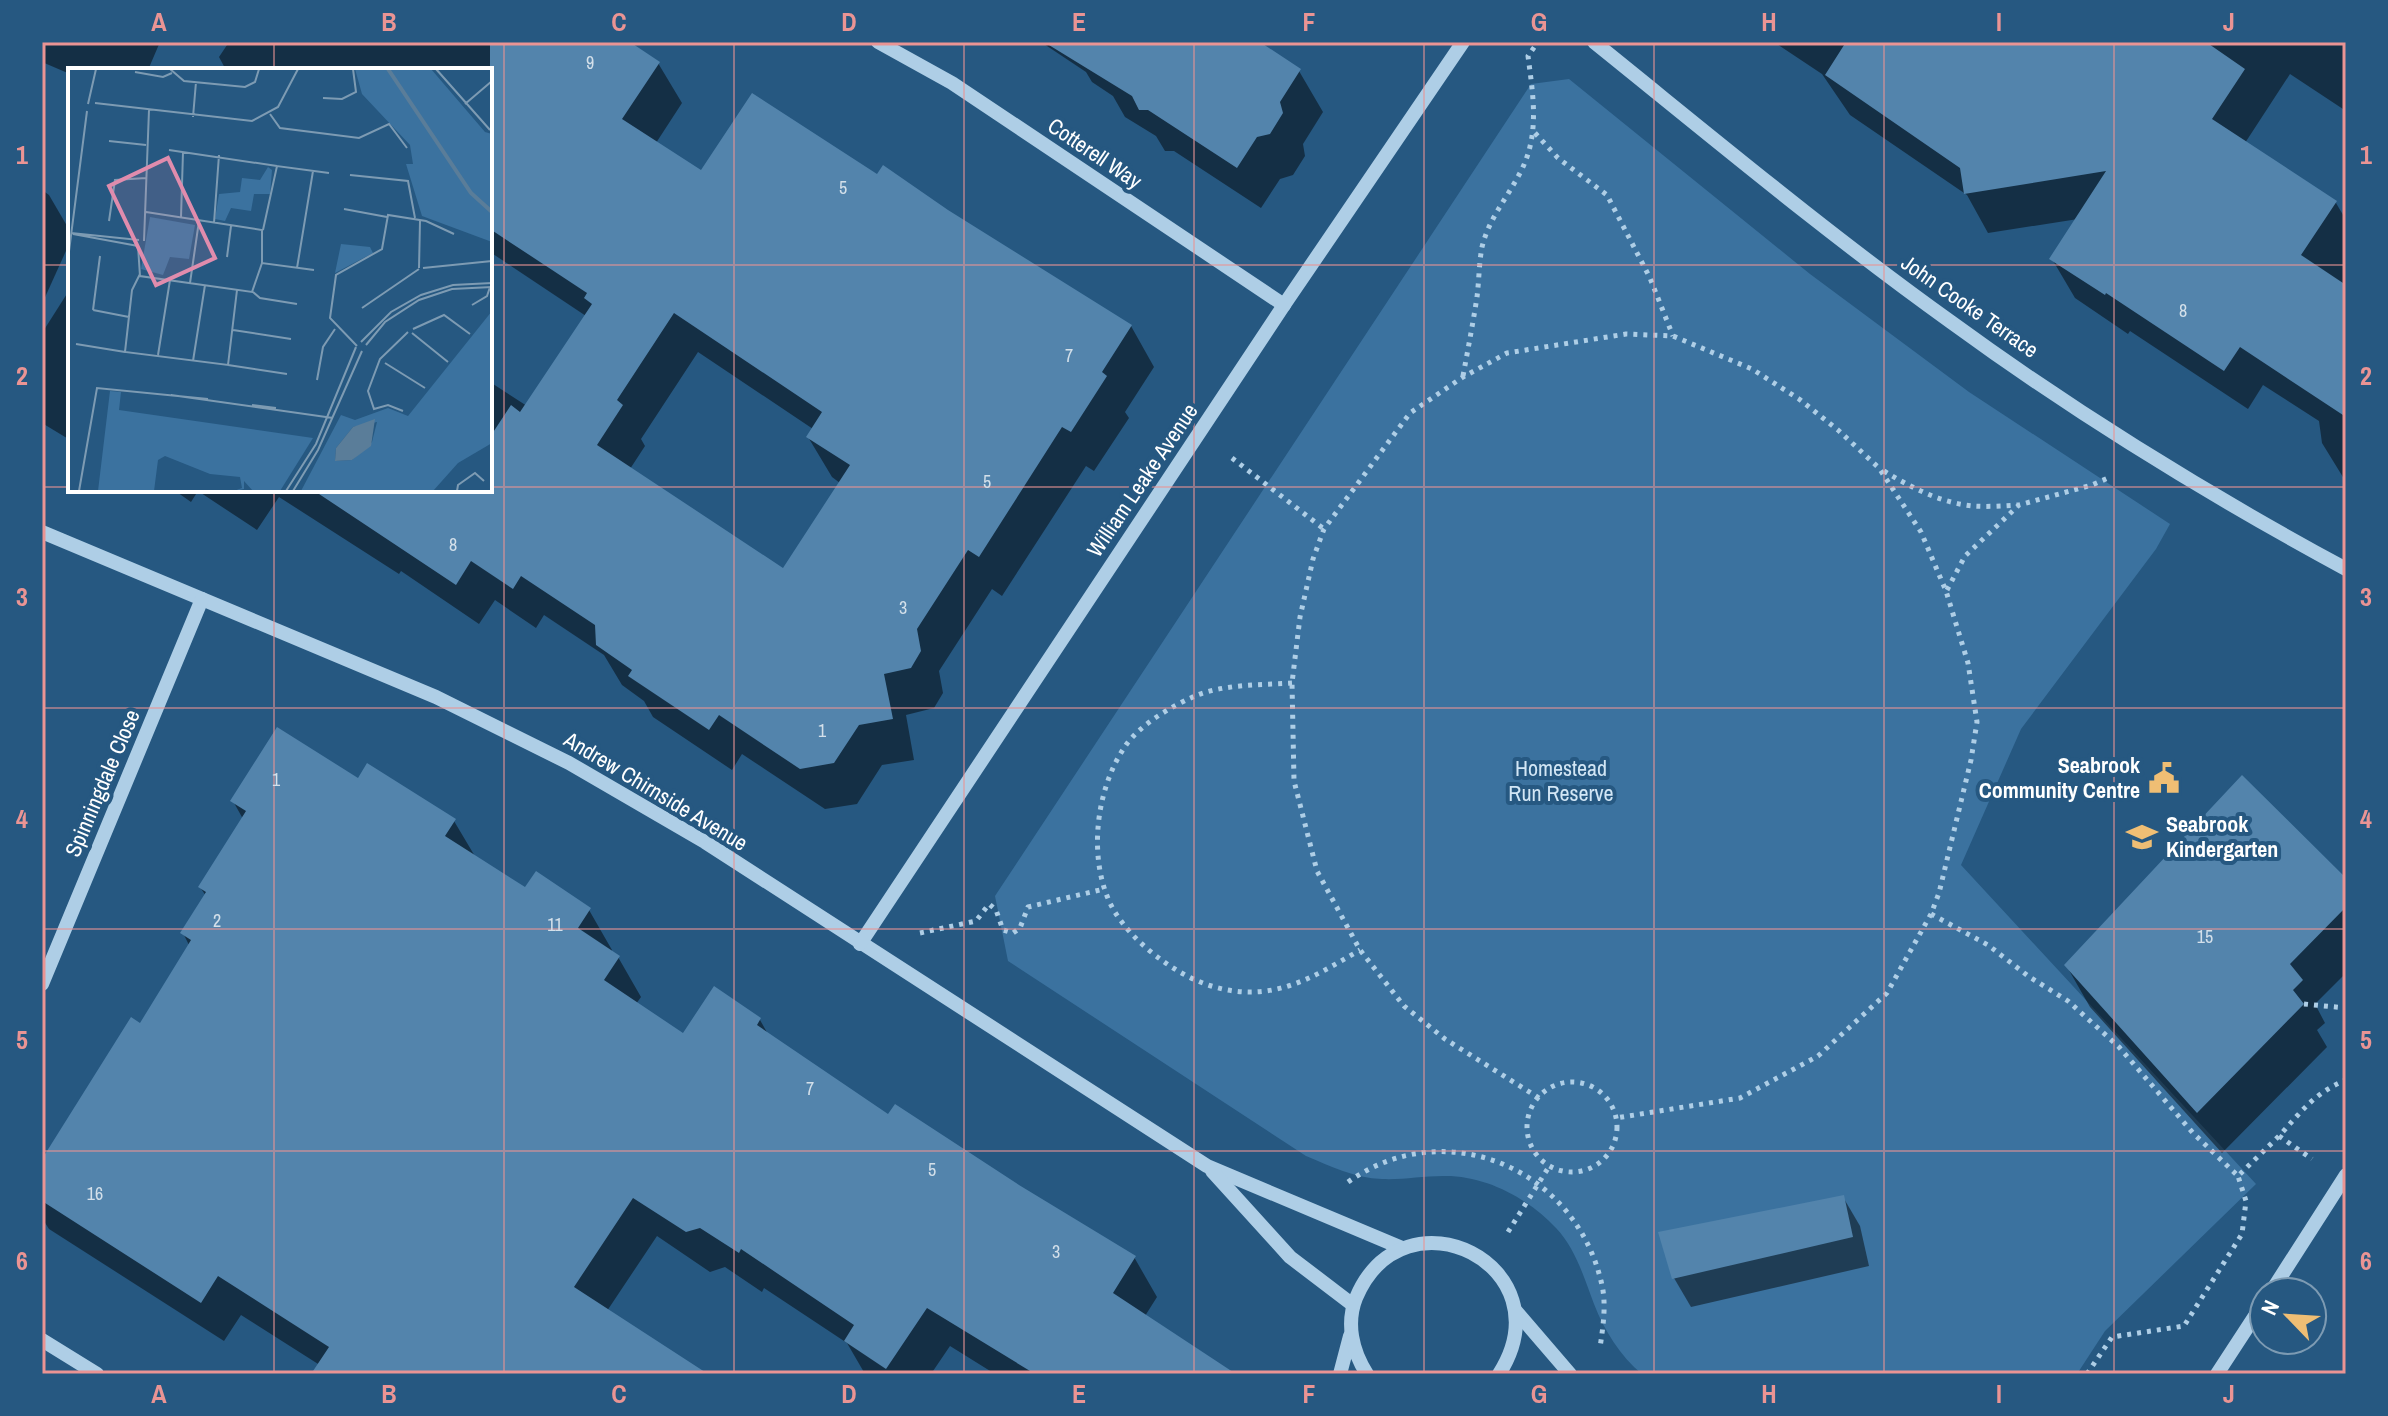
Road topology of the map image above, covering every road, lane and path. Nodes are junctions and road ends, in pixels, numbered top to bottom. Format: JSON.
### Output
{"nodes":[{"id":1,"x":878,"y":42,"type":"edge"},
{"id":2,"x":1463,"y":42,"type":"edge"},
{"id":3,"x":1538,"y":42,"type":"edge"},
{"id":4,"x":1594,"y":42,"type":"edge"},
{"id":5,"x":1534,"y":132,"type":"junction"},
{"id":6,"x":1284,"y":305,"type":"junction"},
{"id":7,"x":1673,"y":336,"type":"junction"},
{"id":8,"x":1463,"y":377,"type":"junction"},
{"id":9,"x":1199,"y":433,"type":"junction"},
{"id":10,"x":2153,"y":459,"type":"junction"},
{"id":11,"x":1879,"y":468,"type":"junction"},
{"id":12,"x":2019,"y":505,"type":"junction"},
{"id":13,"x":1324,"y":529,"type":"junction"},
{"id":14,"x":42,"y":532,"type":"edge"},
{"id":15,"x":2346,"y":569,"type":"edge"},
{"id":16,"x":1946,"y":591,"type":"junction"},
{"id":17,"x":202,"y":599,"type":"junction"},
{"id":18,"x":1292,"y":683,"type":"junction"},
{"id":19,"x":1104,"y":889,"type":"junction"},
{"id":20,"x":1931,"y":914,"type":"junction"},
{"id":21,"x":860,"y":944,"type":"junction"},
{"id":22,"x":1360,"y":950,"type":"junction"},
{"id":23,"x":42,"y":984,"type":"edge"},
{"id":24,"x":2304,"y":1004,"type":"dead end"},
{"id":25,"x":2346,"y":1008,"type":"edge"},
{"id":26,"x":2346,"y":1080,"type":"edge"},
{"id":27,"x":1539,"y":1098,"type":"junction"},
{"id":28,"x":1616,"y":1118,"type":"junction"},
{"id":29,"x":1550,"y":1165,"type":"junction"},
{"id":30,"x":1207,"y":1166,"type":"junction"},
{"id":31,"x":2346,"y":1175,"type":"edge"},
{"id":32,"x":2238,"y":1176,"type":"junction"},
{"id":33,"x":1538,"y":1183,"type":"junction"},
{"id":34,"x":1315,"y":1212,"type":"junction"},
{"id":35,"x":1402,"y":1248,"type":"junction"},
{"id":36,"x":1489,"y":1263,"type":"junction"},
{"id":37,"x":2281,"y":1276,"type":"edge"},
{"id":38,"x":1353,"y":1305,"type":"junction"},
{"id":39,"x":1515,"y":1310,"type":"junction"},
{"id":40,"x":2248,"y":1327,"type":"edge"},
{"id":41,"x":1351,"y":1331,"type":"junction"},
{"id":42,"x":42,"y":1340,"type":"edge"},
{"id":43,"x":1600,"y":1350,"type":"dead end"},
{"id":44,"x":97,"y":1374,"type":"edge"},
{"id":45,"x":1340,"y":1374,"type":"edge"},
{"id":46,"x":1367,"y":1374,"type":"edge"},
{"id":47,"x":1499,"y":1374,"type":"edge"},
{"id":48,"x":1570,"y":1374,"type":"edge"},
{"id":49,"x":2087,"y":1374,"type":"edge"},
{"id":50,"x":2217,"y":1374,"type":"edge"}],
"edges":[{"from":1,"to":6,"type":"street","name":"Cotterell Way"},
{"from":2,"to":6,"type":"street","name":"William Leake Avenue"},
{"from":3,"to":5,"type":"path"},
{"from":4,"to":10,"type":"street","name":"John Cooke Terrace"},
{"from":5,"to":7,"type":"path"},
{"from":5,"to":8,"type":"path"},
{"from":6,"to":9,"type":"street","name":"William Leake Avenue"},
{"from":7,"to":8,"type":"path"},
{"from":7,"to":11,"type":"path"},
{"from":8,"to":13,"type":"path"},
{"from":9,"to":13,"type":"path"},
{"from":9,"to":21,"type":"street","name":"William Leake Avenue"},
{"from":10,"to":12,"type":"path"},
{"from":10,"to":15,"type":"street","name":"John Cooke Terrace"},
{"from":11,"to":12,"type":"path"},
{"from":11,"to":16,"type":"path"},
{"from":12,"to":16,"type":"path"},
{"from":13,"to":18,"type":"path"},
{"from":14,"to":17,"type":"street","name":"Andrew Chirnside Avenue"},
{"from":16,"to":20,"type":"path"},
{"from":17,"to":21,"type":"street","name":"Andrew Chirnside Avenue"},
{"from":17,"to":23,"type":"street","name":"Spinningdale Close"},
{"from":18,"to":19,"type":"path"},
{"from":18,"to":22,"type":"path"},
{"from":19,"to":21,"type":"path"},
{"from":19,"to":22,"type":"path"},
{"from":20,"to":28,"type":"path"},
{"from":20,"to":32,"type":"path"},
{"from":21,"to":30,"type":"street","name":"Andrew Chirnside Avenue"},
{"from":22,"to":27,"type":"path"},
{"from":24,"to":25,"type":"path"},
{"from":26,"to":32,"type":"path"},
{"from":27,"to":28,"type":"path"},
{"from":27,"to":29,"type":"path"},
{"from":28,"to":29,"type":"path"},
{"from":29,"to":33,"type":"path"},
{"from":30,"to":34,"type":"street","name":"Andrew Chirnside Avenue"},
{"from":30,"to":38,"type":"street","name":"Andrew Chirnside Avenue"},
{"from":31,"to":37,"type":"street"},
{"from":32,"to":49,"type":"path"},
{"from":33,"to":34,"type":"path"},
{"from":33,"to":36,"type":"path"},
{"from":33,"to":43,"type":"path"},
{"from":34,"to":35,"type":"street","name":"Andrew Chirnside Avenue"},
{"from":35,"to":36,"type":"street"},
{"from":35,"to":38,"type":"street"},
{"from":36,"to":39,"type":"street"},
{"from":38,"to":41,"type":"street"},
{"from":39,"to":47,"type":"street"},
{"from":39,"to":48,"type":"street"},
{"from":40,"to":50,"type":"street"},
{"from":41,"to":45,"type":"street"},
{"from":41,"to":46,"type":"street"},
{"from":42,"to":44,"type":"street"}]}
